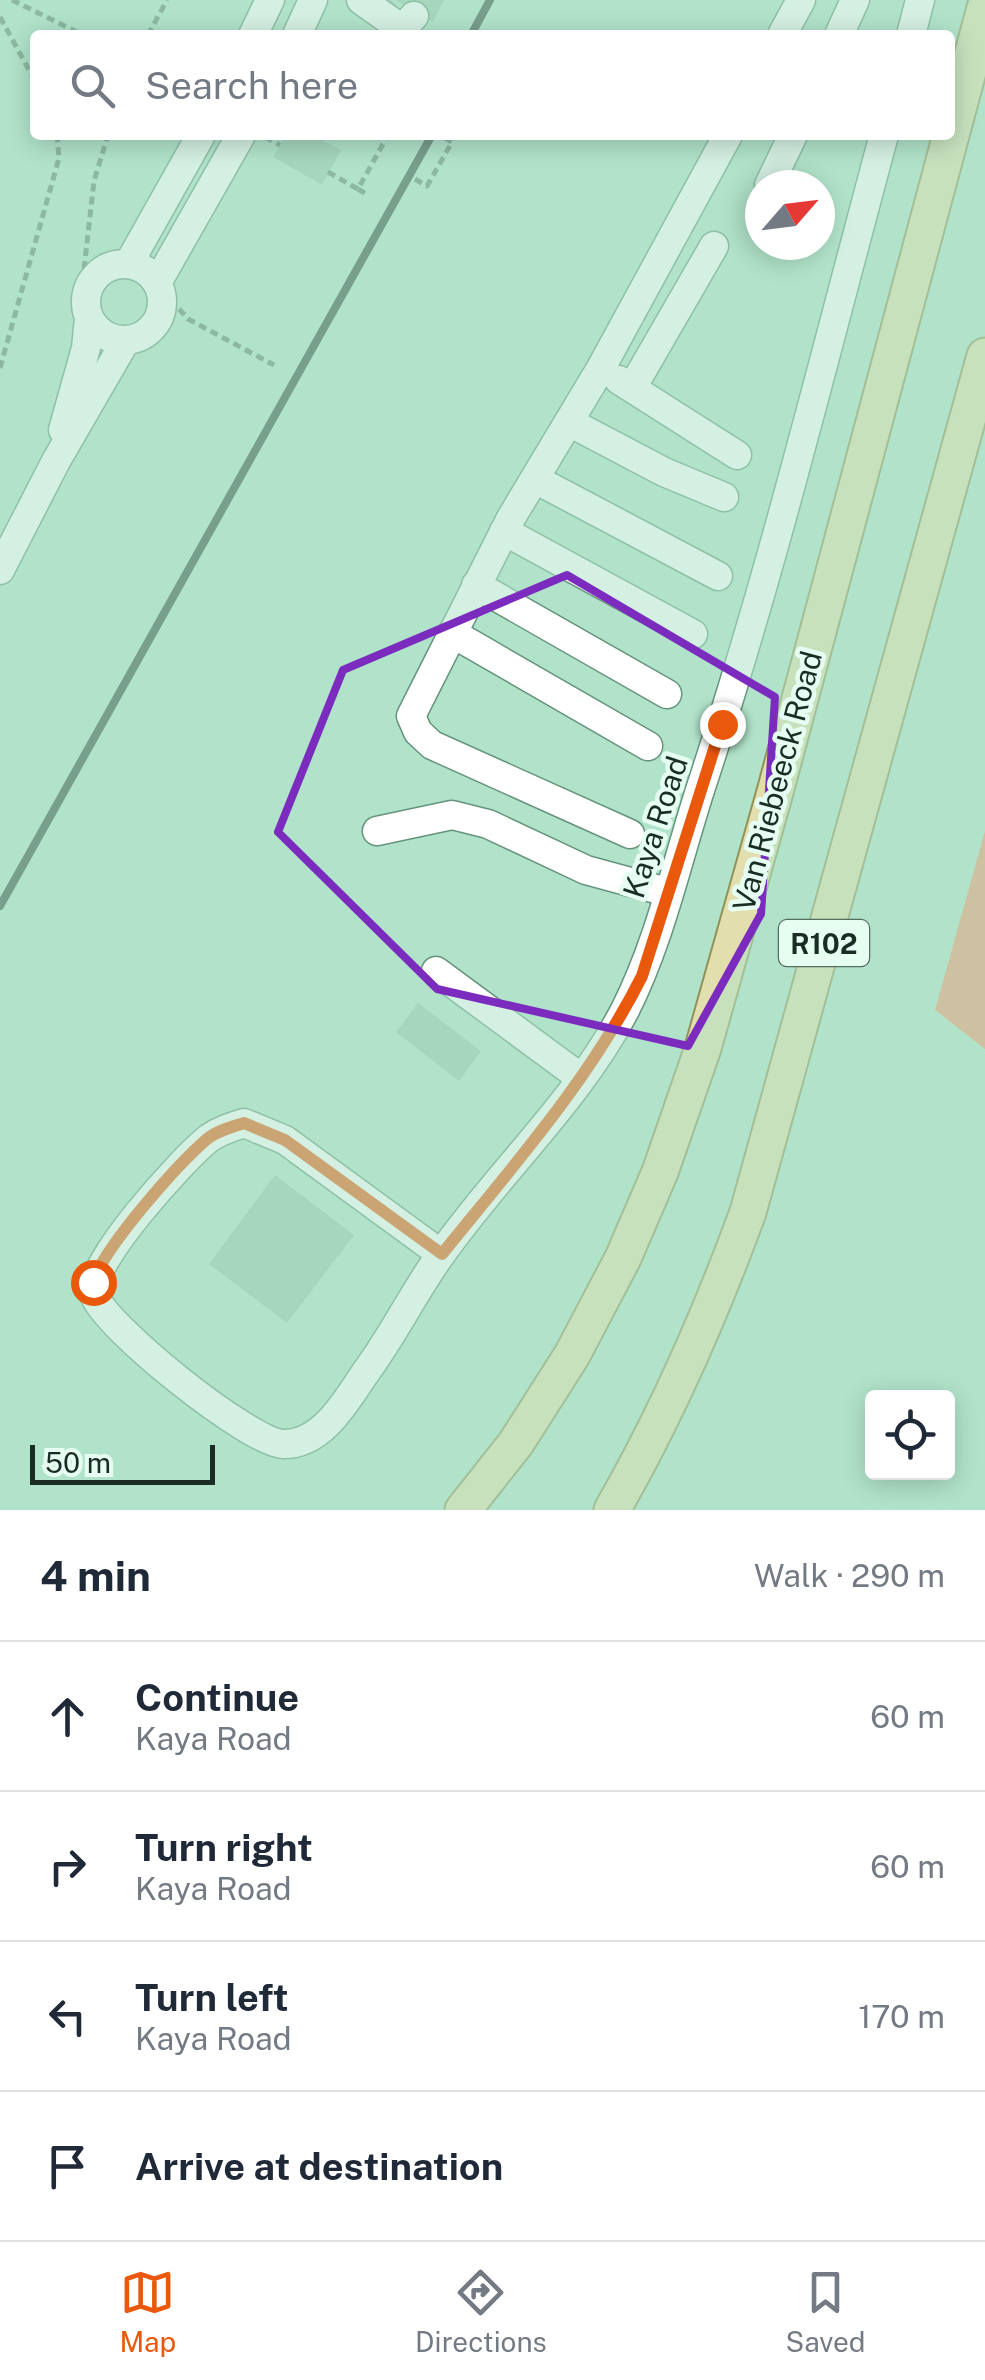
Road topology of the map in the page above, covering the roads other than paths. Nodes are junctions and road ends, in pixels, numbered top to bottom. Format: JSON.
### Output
{"nodes":[{"id":1,"x":270,"y":0,"type":"edge"},
{"id":2,"x":313,"y":0,"type":"edge"},
{"id":3,"x":801,"y":0,"type":"edge"},
{"id":4,"x":920,"y":0,"type":"edge"},
{"id":5,"x":985,"y":8,"type":"edge"},
{"id":6,"x":255,"y":30,"type":"edge"},
{"id":7,"x":299,"y":30,"type":"edge"},
{"id":8,"x":785,"y":30,"type":"edge"},
{"id":9,"x":912,"y":30,"type":"edge"},
{"id":10,"x":955,"y":119,"type":"edge"},
{"id":11,"x":199,"y":140,"type":"edge"},
{"id":12,"x":238,"y":140,"type":"edge"},
{"id":13,"x":725,"y":140,"type":"edge"},
{"id":14,"x":790,"y":140,"type":"edge"},
{"id":15,"x":883,"y":140,"type":"edge"},
{"id":16,"x":949,"y":140,"type":"edge"},
{"id":17,"x":777,"y":170,"type":"edge"},
{"id":18,"x":714,"y":246,"type":"dead end"},
{"id":19,"x":128,"y":263,"type":"junction"},
{"id":20,"x":157,"y":283,"type":"junction"},
{"id":21,"x":89,"y":318,"type":"junction"},
{"id":22,"x":126,"y":340,"type":"junction"},
{"id":23,"x":985,"y":356,"type":"edge"},
{"id":24,"x":601,"y":368,"type":"junction"},
{"id":25,"x":632,"y":388,"type":"junction"},
{"id":26,"x":569,"y":422,"type":"junction"},
{"id":27,"x":737,"y":456,"type":"dead end"},
{"id":28,"x":56,"y":460,"type":"junction"},
{"id":29,"x":535,"y":479,"type":"junction"},
{"id":30,"x":724,"y":497,"type":"dead end"},
{"id":31,"x":504,"y":531,"type":"junction"},
{"id":32,"x":0,"y":570,"type":"edge"},
{"id":33,"x":718,"y":576,"type":"dead end"},
{"id":34,"x":476,"y":586,"type":"junction"},
{"id":35,"x":452,"y":633,"type":"junction"},
{"id":36,"x":693,"y":634,"type":"dead end"},
{"id":37,"x":666,"y":694,"type":"dead end"},
{"id":38,"x":648,"y":746,"type":"dead end"},
{"id":39,"x":377,"y":831,"type":"dead end"},
{"id":40,"x":630,"y":834,"type":"dead end"},
{"id":41,"x":667,"y":892,"type":"junction"},
{"id":42,"x":436,"y":971,"type":"dead end"},
{"id":43,"x":581,"y":1078,"type":"junction"},
{"id":44,"x":442,"y":1254,"type":"junction"},
{"id":45,"x":463,"y":1510,"type":"edge"},
{"id":46,"x":612,"y":1510,"type":"edge"}],
"edges":[{"from":1,"to":6,"type":"street"},
{"from":2,"to":7,"type":"street"},
{"from":3,"to":8,"type":"street"},
{"from":4,"to":9,"type":"street"},
{"from":5,"to":10,"type":"main road","name":"Van Riebeeck Road","number":"R102"},
{"from":11,"to":19,"type":"street"},
{"from":12,"to":20,"type":"street"},
{"from":13,"to":24,"type":"street"},
{"from":14,"to":17,"type":"street"},
{"from":15,"to":41,"type":"street","name":"Kaya Road"},
{"from":16,"to":45,"type":"main road","name":"Van Riebeeck Road","number":"R102"},
{"from":18,"to":25,"type":"street"},
{"from":19,"to":20,"type":"street"},
{"from":19,"to":21,"type":"street"},
{"from":20,"to":22,"type":"street"},
{"from":21,"to":22,"type":"street"},
{"from":21,"to":28,"type":"street"},
{"from":22,"to":28,"type":"street"},
{"from":23,"to":46,"type":"main road","number":"R102"},
{"from":24,"to":25,"type":"street"},
{"from":24,"to":26,"type":"street"},
{"from":25,"to":27,"type":"street"},
{"from":26,"to":29,"type":"street"},
{"from":26,"to":30,"type":"street"},
{"from":28,"to":32,"type":"street"},
{"from":29,"to":31,"type":"street"},
{"from":29,"to":33,"type":"street"},
{"from":31,"to":34,"type":"street"},
{"from":31,"to":36,"type":"street"},
{"from":34,"to":35,"type":"street"},
{"from":34,"to":37,"type":"street"},
{"from":35,"to":38,"type":"street"},
{"from":35,"to":40,"type":"street"},
{"from":39,"to":41,"type":"street"},
{"from":41,"to":43,"type":"street","name":"Kaya Road"},
{"from":42,"to":43,"type":"street"},
{"from":43,"to":44,"type":"street","name":"Kaya Road"},
{"from":44,"to":44,"type":"street","name":"Kaya Road"}]}
